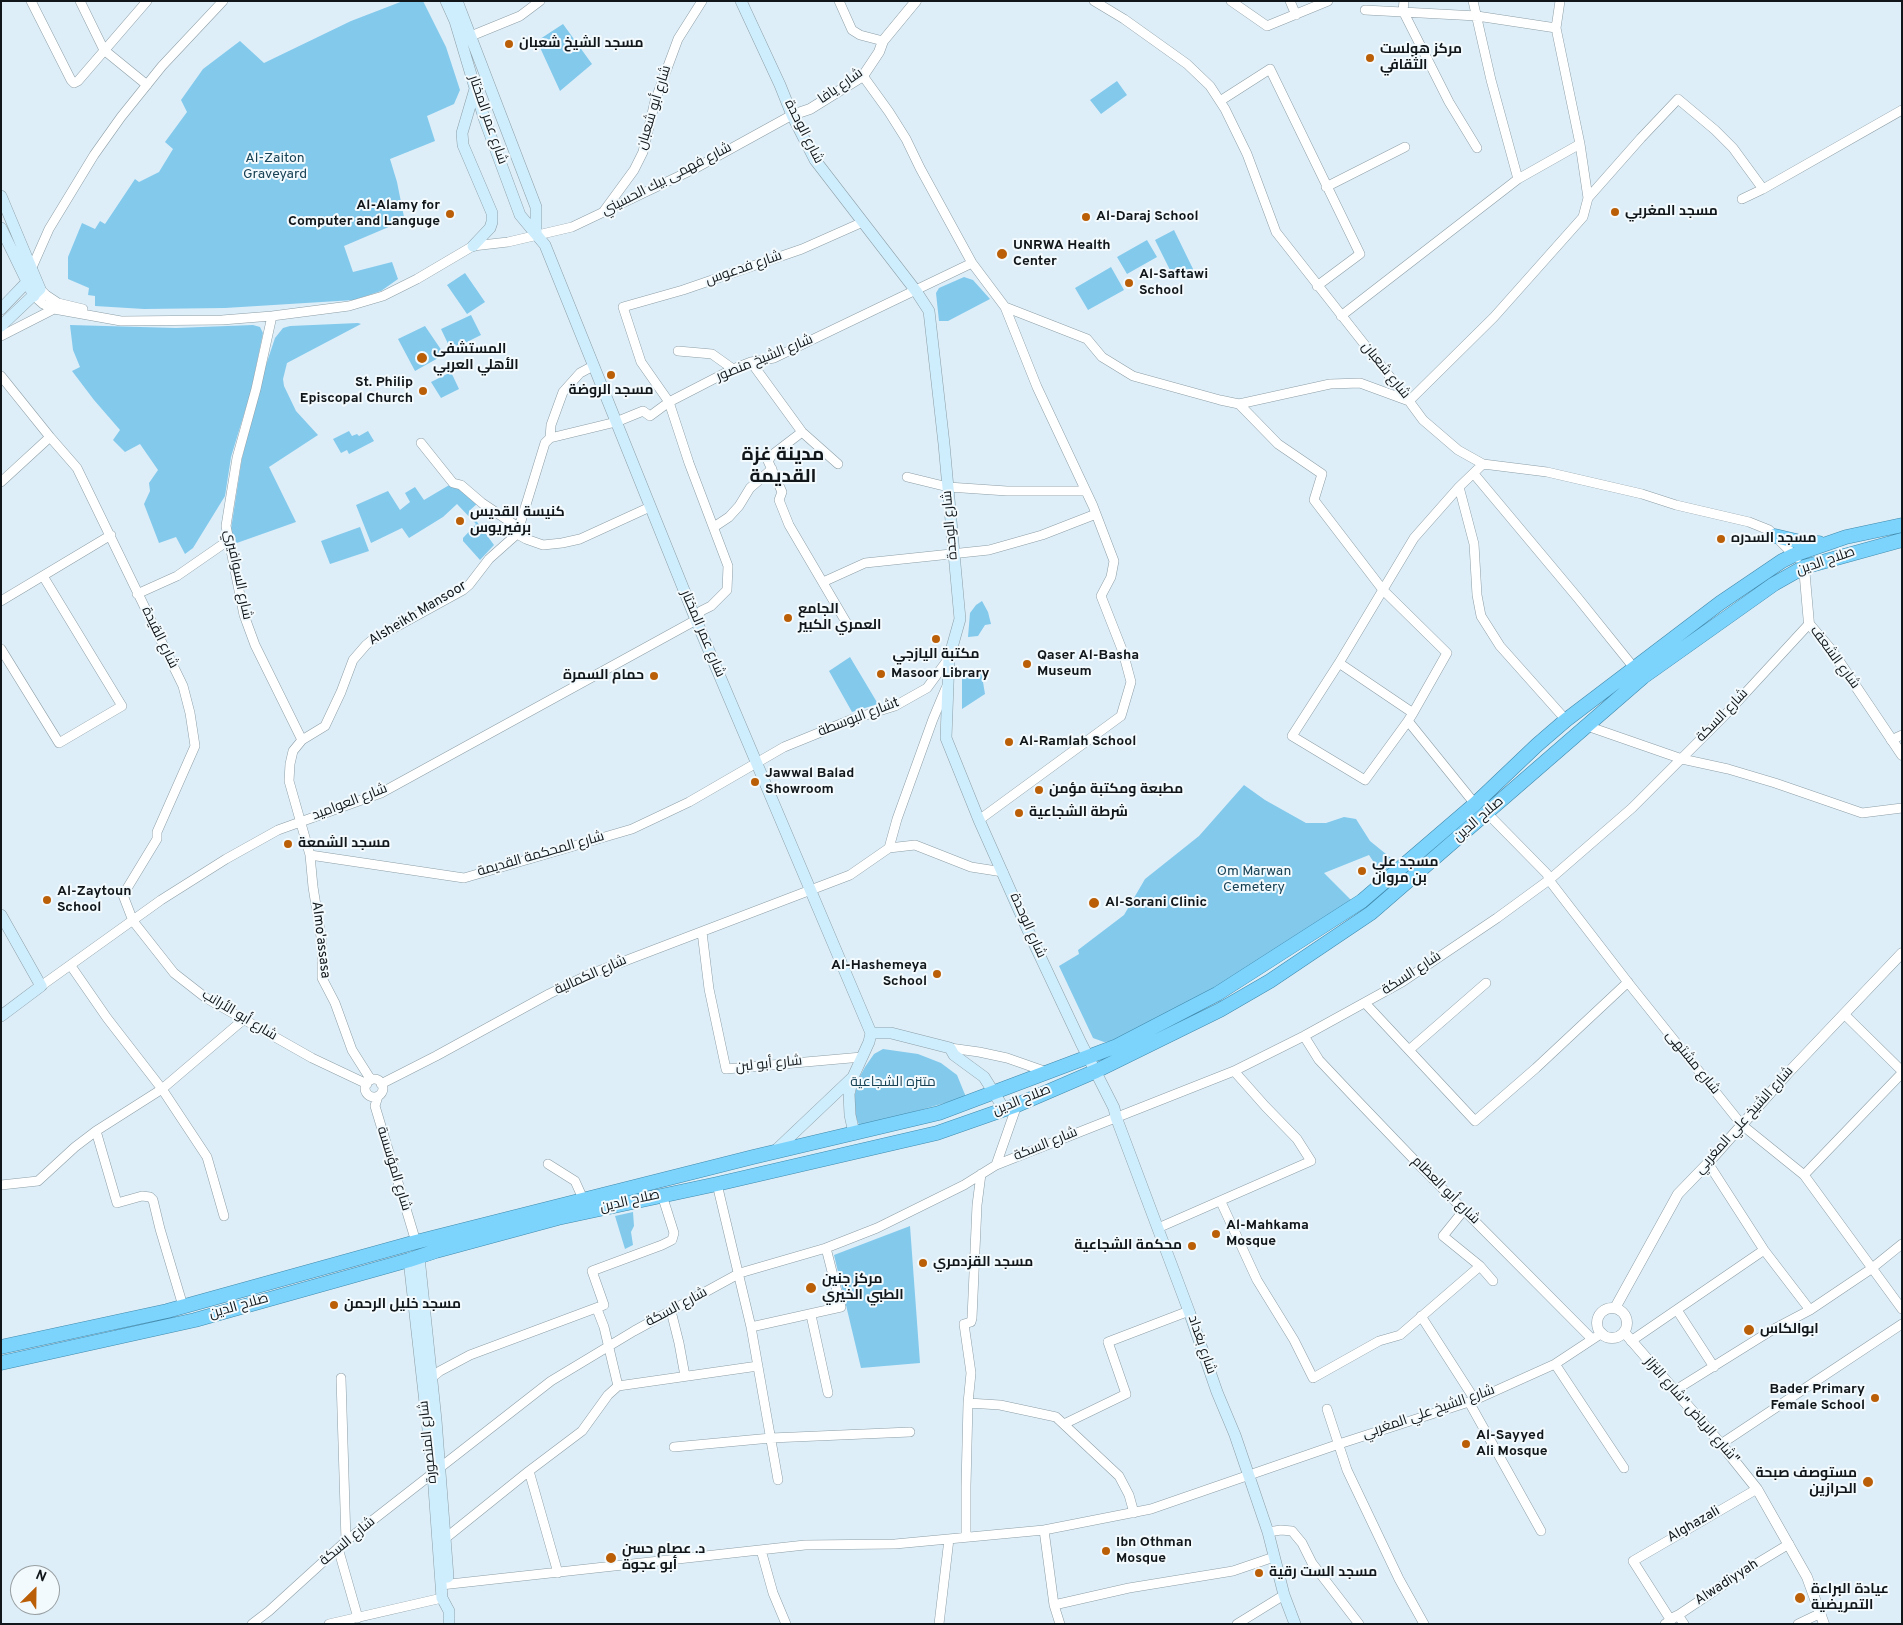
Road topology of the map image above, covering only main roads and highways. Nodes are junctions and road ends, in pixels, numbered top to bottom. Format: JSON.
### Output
{"nodes":[{"id":1,"x":446,"y":1,"type":"edge"},
{"id":2,"x":456,"y":1,"type":"edge"},
{"id":3,"x":741,"y":1,"type":"edge"},
{"id":4,"x":475,"y":89,"type":"junction"},
{"id":5,"x":1,"y":196,"type":"edge"},
{"id":6,"x":1,"y":228,"type":"edge"},
{"id":7,"x":536,"y":234,"type":"junction"},
{"id":8,"x":473,"y":246,"type":"road end"},
{"id":9,"x":27,"y":282,"type":"junction"},
{"id":10,"x":37,"y":292,"type":"junction"},
{"id":11,"x":1,"y":310,"type":"edge"},
{"id":12,"x":1,"y":326,"type":"edge"},
{"id":13,"x":1902,"y":525,"type":"edge"},
{"id":14,"x":1775,"y":536,"type":"road end"},
{"id":15,"x":1902,"y":540,"type":"edge"},
{"id":16,"x":1827,"y":544,"type":"junction"},
{"id":17,"x":1,"y":915,"type":"edge"},
{"id":18,"x":1,"y":1016,"type":"edge"},
{"id":19,"x":871,"y":1033,"type":"junction"},
{"id":20,"x":1089,"y":1057,"type":"junction"},
{"id":21,"x":1096,"y":1071,"type":"junction"},
{"id":22,"x":853,"y":1077,"type":"junction"},
{"id":23,"x":994,"y":1092,"type":"junction"},
{"id":24,"x":1010,"y":1107,"type":"junction"},
{"id":25,"x":854,"y":1133,"type":"junction"},
{"id":26,"x":775,"y":1152,"type":"junction"},
{"id":27,"x":414,"y":1258,"type":"junction"},
{"id":28,"x":1,"y":1347,"type":"edge"},
{"id":29,"x":1,"y":1363,"type":"edge"},
{"id":30,"x":445,"y":1585,"type":"junction"},
{"id":31,"x":448,"y":1611,"type":"junction"},
{"id":32,"x":449,"y":1624,"type":"edge"},
{"id":33,"x":1295,"y":1624,"type":"edge"}],
"edges":[{"from":1,"to":4,"type":"main road","name":"شارع عمر المختار"},
{"from":2,"to":7,"type":"main road","name":"شارع عمر المختار"},
{"from":3,"to":20,"type":"main road","name":"شارع الوحدة"},
{"from":4,"to":7,"type":"main road","name":"شارع عمر المختار"},
{"from":4,"to":8,"type":"main road"},
{"from":5,"to":10,"type":"main road"},
{"from":6,"to":9,"type":"main road"},
{"from":7,"to":19,"type":"main road","name":"شارع عمر المختار"},
{"from":9,"to":10,"type":"main road"},
{"from":9,"to":11,"type":"main road"},
{"from":10,"to":12,"type":"main road"},
{"from":13,"to":16,"type":"highway","name":"صلاح الدين"},
{"from":14,"to":16,"type":"highway"},
{"from":15,"to":21,"type":"highway","name":"صلاح الدين"},
{"from":16,"to":20,"type":"highway","name":"صلاح الدين"},
{"from":17,"to":18,"type":"main road"},
{"from":19,"to":22,"type":"main road"},
{"from":19,"to":23,"type":"main road"},
{"from":20,"to":21,"type":"main road","name":"شارع الوحدة"},
{"from":20,"to":23,"type":"highway","name":"صلاح الدين"},
{"from":21,"to":24,"type":"highway","name":"صلاح الدين"},
{"from":21,"to":33,"type":"main road","name":"شارع بغداد"},
{"from":22,"to":25,"type":"main road"},
{"from":22,"to":26,"type":"main road"},
{"from":23,"to":24,"type":"main road"},
{"from":23,"to":25,"type":"highway","name":"صلاح الدين"},
{"from":24,"to":27,"type":"highway","name":"صلاح الدين"},
{"from":25,"to":26,"type":"highway","name":"صلاح الدين"},
{"from":26,"to":28,"type":"highway","name":"صلاح الدين"},
{"from":27,"to":29,"type":"highway","name":"صلاح الدين"},
{"from":27,"to":30,"type":"main road","name":"شارع المنصورة"},
{"from":30,"to":31,"type":"main road"},
{"from":30,"to":31,"type":"main road"},
{"from":31,"to":32,"type":"main road"}]}
